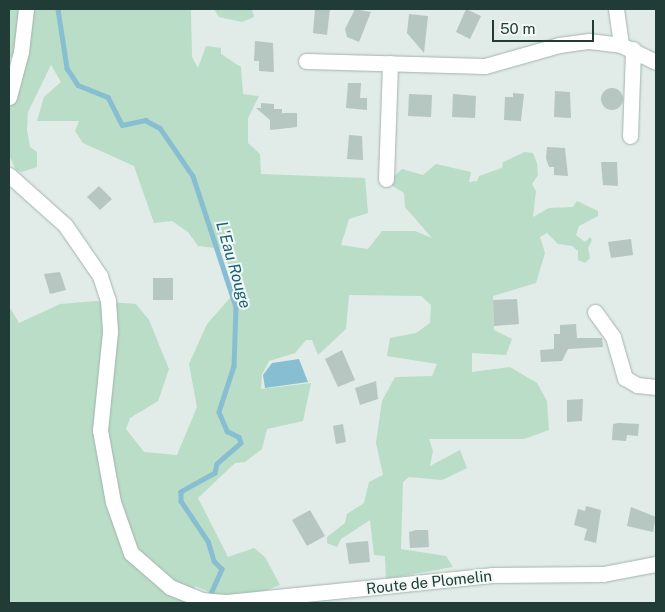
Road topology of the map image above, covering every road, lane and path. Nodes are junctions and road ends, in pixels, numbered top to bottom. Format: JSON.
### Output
{"nodes":[{"id":1,"x":26,"y":9,"type":"edge"},
{"id":2,"x":616,"y":9,"type":"edge"},
{"id":3,"x":627,"y":47,"type":"junction"},
{"id":4,"x":306,"y":61,"type":"dead end"},
{"id":5,"x":656,"y":62,"type":"edge"},
{"id":6,"x":390,"y":63,"type":"junction"},
{"id":7,"x":9,"y":97,"type":"edge"},
{"id":8,"x":630,"y":136,"type":"dead end"},
{"id":9,"x":9,"y":175,"type":"edge"},
{"id":10,"x":386,"y":179,"type":"dead end"},
{"id":11,"x":595,"y":312,"type":"dead end"},
{"id":12,"x":656,"y":388,"type":"edge"},
{"id":13,"x":656,"y":564,"type":"edge"}],
"edges":[{"from":1,"to":7,"type":"street"},
{"from":2,"to":3,"type":"street"},
{"from":3,"to":5,"type":"street"},
{"from":3,"to":6,"type":"street"},
{"from":3,"to":8,"type":"street"},
{"from":4,"to":6,"type":"street"},
{"from":6,"to":10,"type":"street"},
{"from":9,"to":13,"type":"street","name":"Route de Plomelin"},
{"from":11,"to":12,"type":"street"}]}
